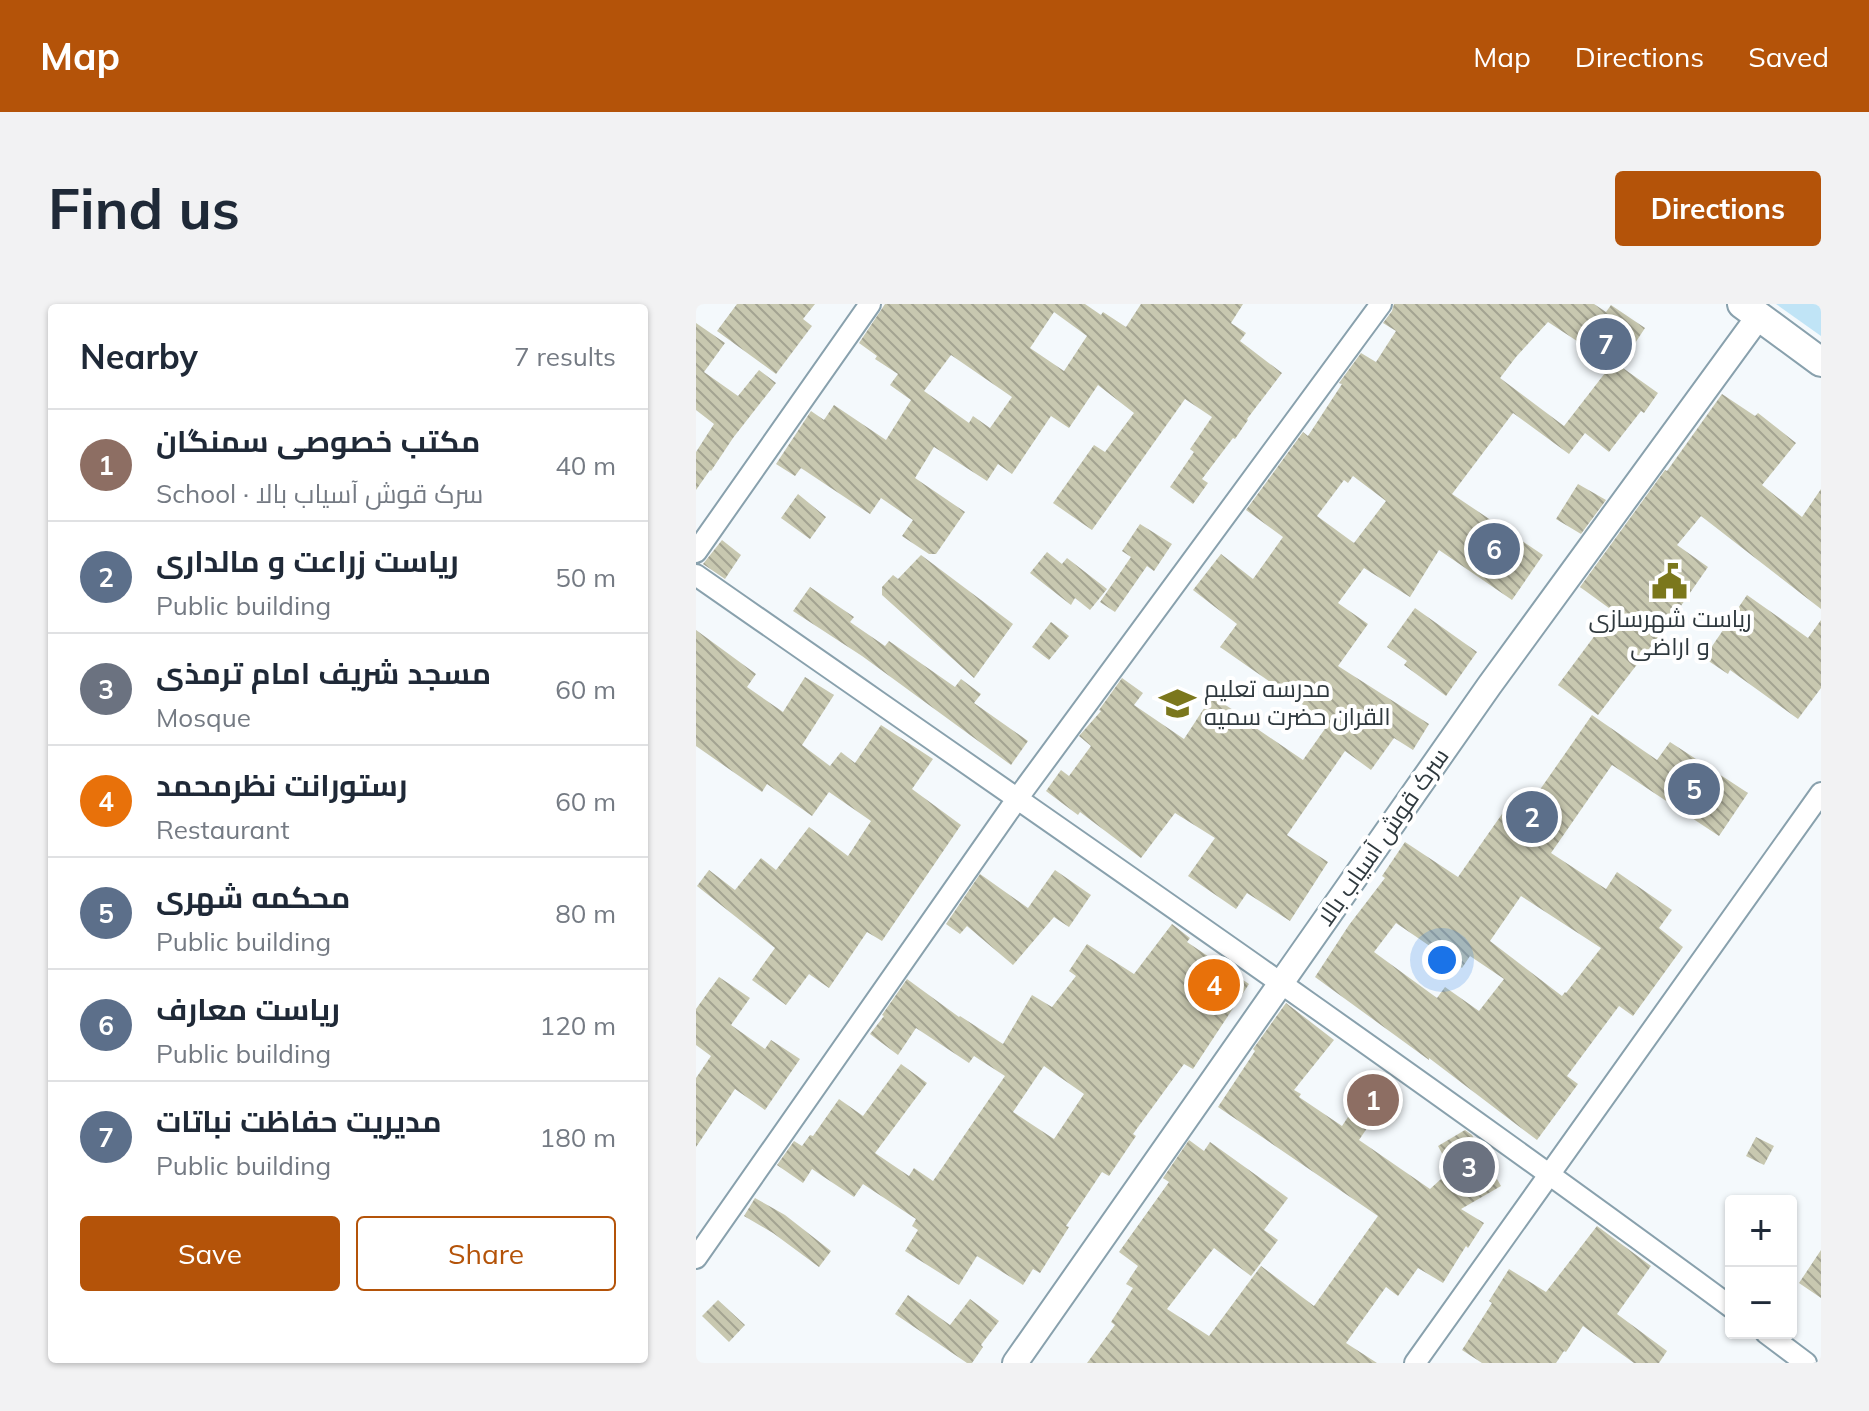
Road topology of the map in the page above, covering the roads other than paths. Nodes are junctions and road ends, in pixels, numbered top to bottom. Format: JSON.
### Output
{"nodes":[{"id":1,"x":870,"y":304,"type":"edge"},
{"id":2,"x":1381,"y":304,"type":"edge"},
{"id":3,"x":1751,"y":310,"type":"edge"},
{"id":4,"x":1821,"y":362,"type":"edge"},
{"id":5,"x":696,"y":552,"type":"edge"},
{"id":6,"x":696,"y":575,"type":"edge"},
{"id":7,"x":1821,"y":793,"type":"edge"},
{"id":8,"x":1017,"y":799,"type":"junction"},
{"id":9,"x":1282,"y":982,"type":"junction"},
{"id":10,"x":1551,"y":1174,"type":"junction"},
{"id":11,"x":696,"y":1258,"type":"edge"},
{"id":12,"x":1725,"y":1303,"type":"edge"},
{"id":13,"x":1774,"y":1339,"type":"edge"},
{"id":14,"x":1015,"y":1363,"type":"edge"},
{"id":15,"x":1415,"y":1363,"type":"edge"},
{"id":16,"x":1806,"y":1363,"type":"edge"}],
"edges":[{"from":1,"to":5,"type":"street"},
{"from":2,"to":8,"type":"street"},
{"from":3,"to":4,"type":"main road"},
{"from":3,"to":9,"type":"street","name":"سرک قوش آسیاب بالا"},
{"from":6,"to":8,"type":"street"},
{"from":7,"to":10,"type":"street"},
{"from":8,"to":9,"type":"street"},
{"from":8,"to":11,"type":"street"},
{"from":9,"to":10,"type":"street"},
{"from":9,"to":14,"type":"street","name":"سرک قوش آسیاب بالا"},
{"from":10,"to":12,"type":"street"},
{"from":10,"to":15,"type":"street"},
{"from":13,"to":16,"type":"street"}]}
